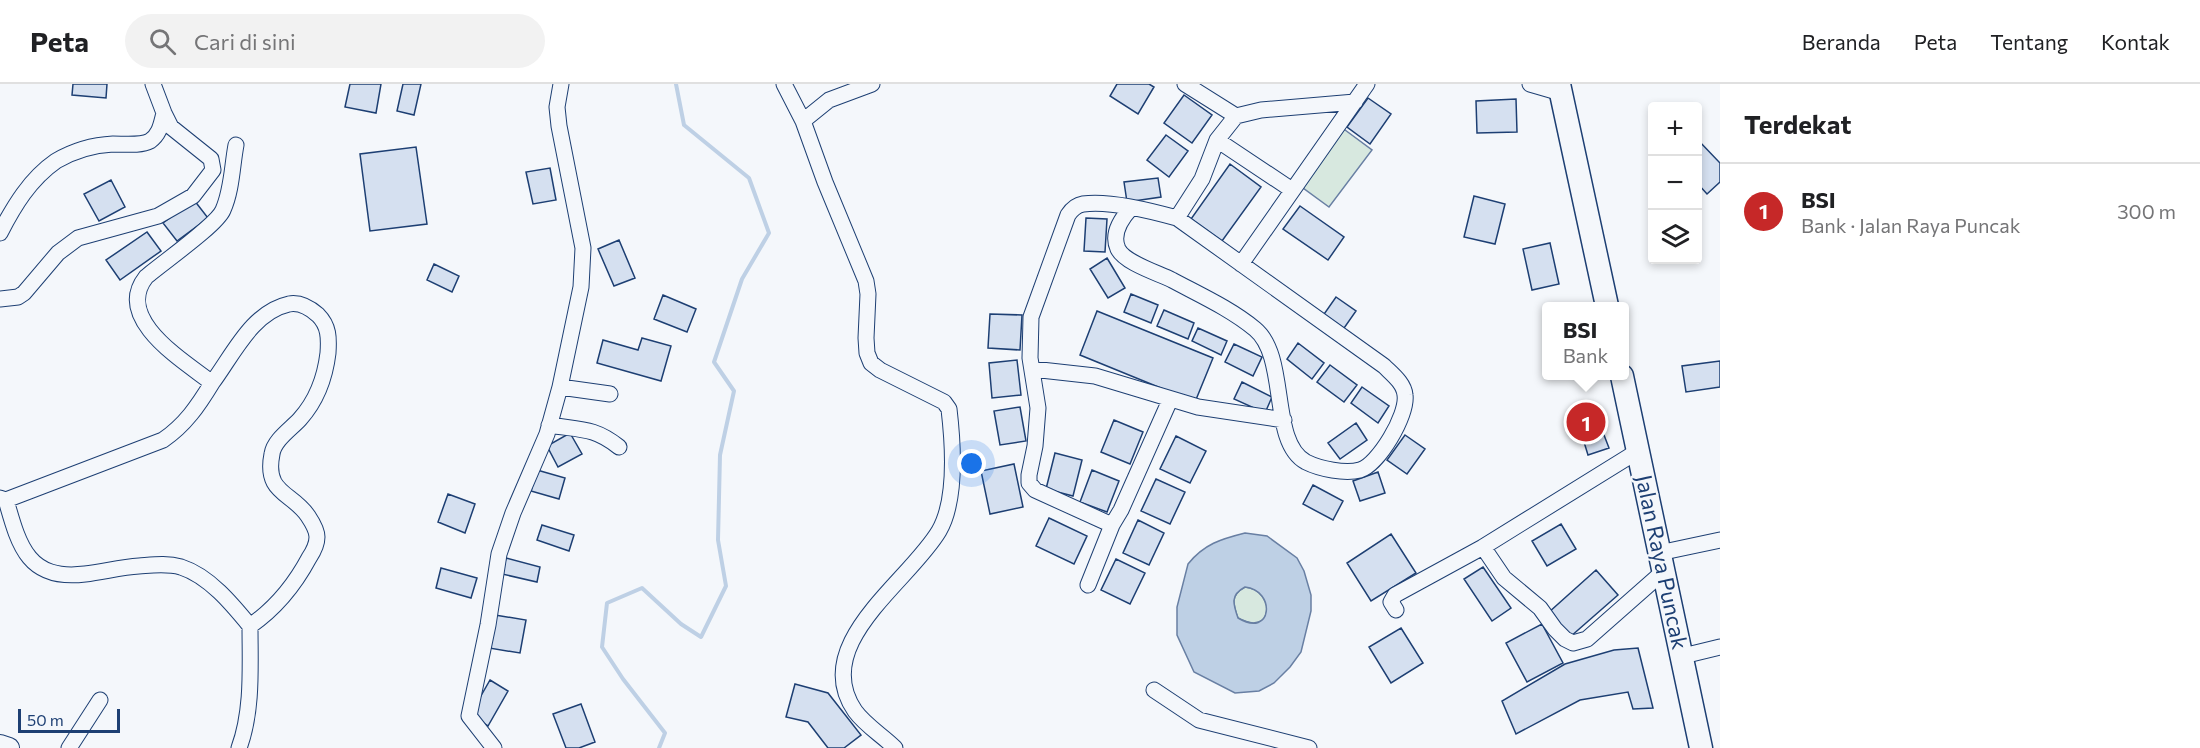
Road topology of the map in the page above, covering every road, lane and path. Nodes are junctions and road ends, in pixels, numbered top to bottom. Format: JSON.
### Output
{"nodes":[{"id":1,"x":153,"y":84,"type":"edge"},
{"id":2,"x":561,"y":84,"type":"edge"},
{"id":3,"x":784,"y":84,"type":"edge"},
{"id":4,"x":872,"y":84,"type":"edge"},
{"id":5,"x":1185,"y":84,"type":"edge"},
{"id":6,"x":1367,"y":84,"type":"edge"},
{"id":7,"x":1530,"y":84,"type":"edge"},
{"id":8,"x":1560,"y":88,"type":"edge"},
{"id":9,"x":1355,"y":102,"type":"junction"},
{"id":10,"x":164,"y":113,"type":"junction"},
{"id":11,"x":1236,"y":116,"type":"junction"},
{"id":12,"x":802,"y":121,"type":"junction"},
{"id":13,"x":1217,"y":140,"type":"junction"},
{"id":14,"x":236,"y":145,"type":"dead end"},
{"id":15,"x":1292,"y":190,"type":"junction"},
{"id":16,"x":1131,"y":208,"type":"junction"},
{"id":17,"x":1178,"y":218,"type":"junction"},
{"id":18,"x":0,"y":233,"type":"edge"},
{"id":19,"x":1241,"y":264,"type":"junction"},
{"id":20,"x":0,"y":299,"type":"edge"},
{"id":21,"x":1606,"y":302,"type":"edge"},
{"id":22,"x":1032,"y":369,"type":"junction"},
{"id":23,"x":1623,"y":380,"type":"edge"},
{"id":24,"x":212,"y":383,"type":"junction"},
{"id":25,"x":560,"y":387,"type":"junction"},
{"id":26,"x":610,"y":394,"type":"dead end"},
{"id":27,"x":1170,"y":400,"type":"junction"},
{"id":28,"x":1284,"y":420,"type":"junction"},
{"id":29,"x":549,"y":425,"type":"junction"},
{"id":30,"x":619,"y":447,"type":"dead end"},
{"id":31,"x":1638,"y":451,"type":"junction"},
{"id":32,"x":3,"y":499,"type":"edge"},
{"id":33,"x":1112,"y":525,"type":"junction"},
{"id":34,"x":1720,"y":540,"type":"edge"},
{"id":35,"x":1483,"y":547,"type":"junction"},
{"id":36,"x":1661,"y":562,"type":"junction"},
{"id":37,"x":1088,"y":585,"type":"dead end"},
{"id":38,"x":1396,"y":610,"type":"dead end"},
{"id":39,"x":250,"y":626,"type":"junction"},
{"id":40,"x":1720,"y":647,"type":"edge"},
{"id":41,"x":1683,"y":656,"type":"junction"},
{"id":42,"x":1154,"y":690,"type":"dead end"},
{"id":43,"x":100,"y":700,"type":"dead end"},
{"id":44,"x":1264,"y":743,"type":"edge"},
{"id":45,"x":0,"y":745,"type":"edge"},
{"id":46,"x":9,"y":748,"type":"edge"},
{"id":47,"x":69,"y":748,"type":"edge"},
{"id":48,"x":240,"y":748,"type":"edge"},
{"id":49,"x":494,"y":748,"type":"edge"},
{"id":50,"x":895,"y":748,"type":"edge"},
{"id":51,"x":1309,"y":748,"type":"edge"},
{"id":52,"x":1701,"y":748,"type":"edge"}],
"edges":[{"from":1,"to":10,"type":"street"},
{"from":2,"to":25,"type":"street"},
{"from":3,"to":12,"type":"street"},
{"from":4,"to":12,"type":"street"},
{"from":5,"to":11,"type":"street"},
{"from":6,"to":9,"type":"street"},
{"from":7,"to":8,"type":"street"},
{"from":8,"to":21,"type":"highway"},
{"from":9,"to":11,"type":"street"},
{"from":9,"to":15,"type":"street"},
{"from":10,"to":18,"type":"street"},
{"from":10,"to":20,"type":"street"},
{"from":11,"to":13,"type":"street"},
{"from":12,"to":50,"type":"street"},
{"from":13,"to":15,"type":"street"},
{"from":13,"to":17,"type":"street"},
{"from":14,"to":24,"type":"street"},
{"from":15,"to":19,"type":"street"},
{"from":16,"to":17,"type":"street"},
{"from":16,"to":22,"type":"street"},
{"from":16,"to":28,"type":"street"},
{"from":17,"to":19,"type":"street"},
{"from":19,"to":28,"type":"street"},
{"from":22,"to":27,"type":"street"},
{"from":22,"to":33,"type":"street"},
{"from":23,"to":31,"type":"highway","name":"Jalan Raya Puncak"},
{"from":24,"to":32,"type":"street"},
{"from":24,"to":39,"type":"street"},
{"from":25,"to":26,"type":"street"},
{"from":25,"to":29,"type":"street"},
{"from":27,"to":28,"type":"street"},
{"from":27,"to":33,"type":"street"},
{"from":29,"to":30,"type":"street"},
{"from":29,"to":49,"type":"street"},
{"from":31,"to":35,"type":"street"},
{"from":31,"to":36,"type":"highway","name":"Jalan Raya Puncak"},
{"from":32,"to":39,"type":"street"},
{"from":33,"to":37,"type":"street"},
{"from":34,"to":36,"type":"street"},
{"from":35,"to":36,"type":"street"},
{"from":35,"to":38,"type":"street"},
{"from":36,"to":41,"type":"highway","name":"Jalan Raya Puncak"},
{"from":39,"to":48,"type":"street"},
{"from":40,"to":41,"type":"street"},
{"from":41,"to":52,"type":"highway","name":"Jalan Raya Puncak"},
{"from":42,"to":44,"type":"street"},
{"from":43,"to":47,"type":"street"},
{"from":44,"to":51,"type":"street"},
{"from":45,"to":46,"type":"main road"}]}
